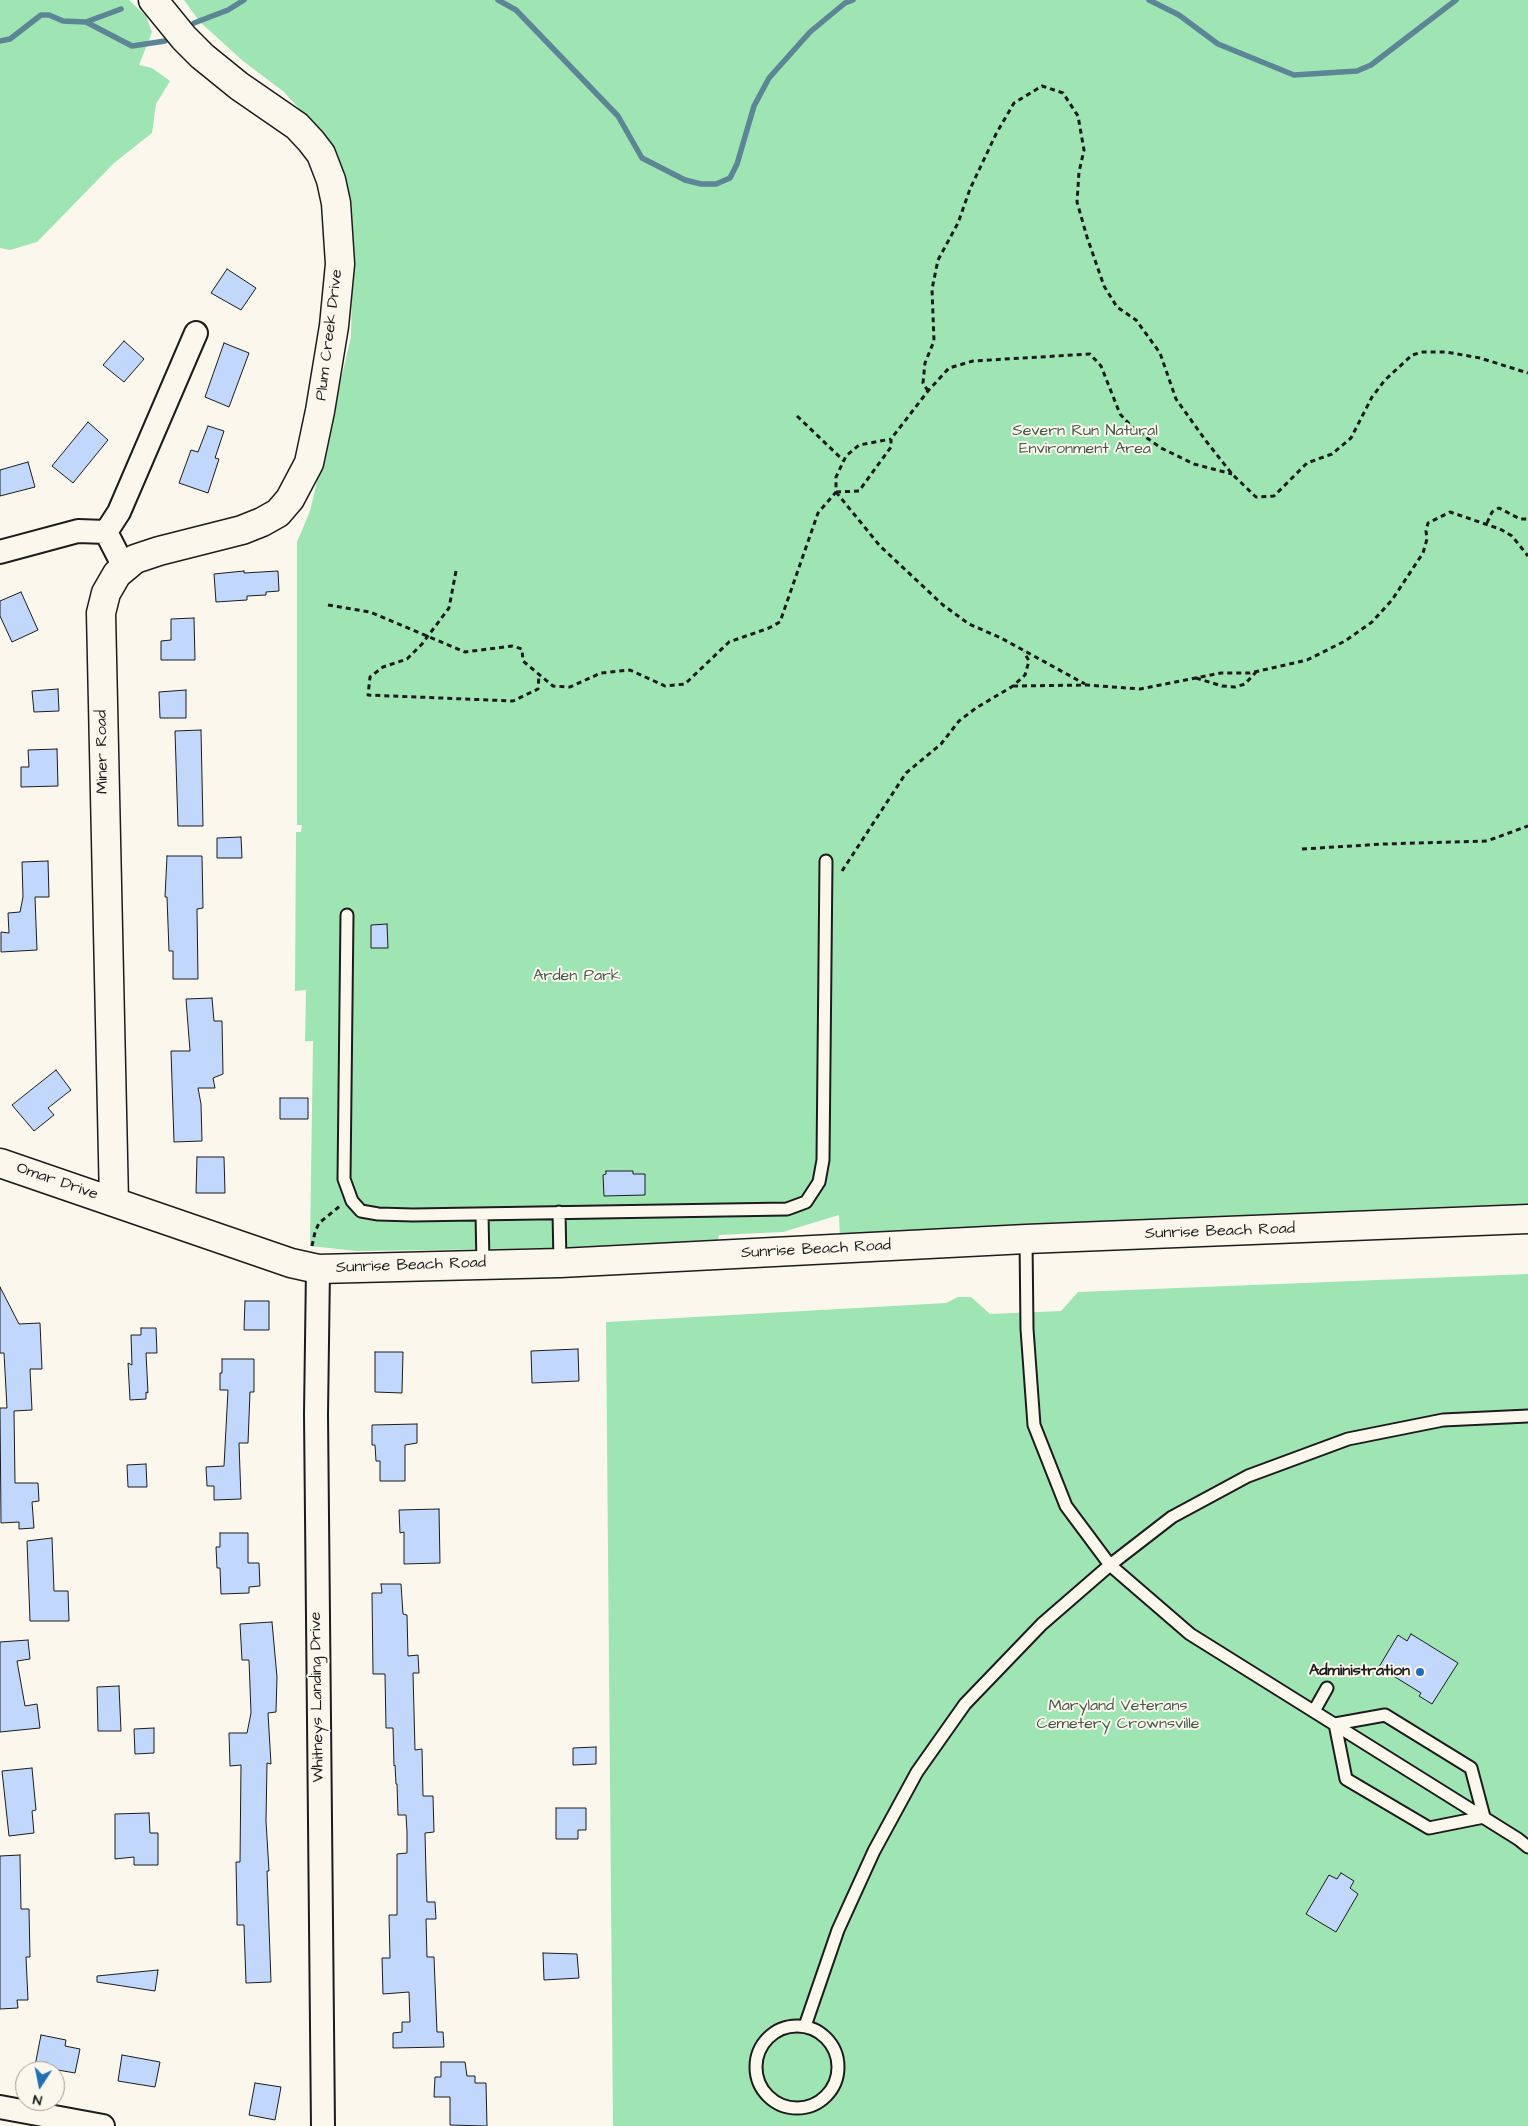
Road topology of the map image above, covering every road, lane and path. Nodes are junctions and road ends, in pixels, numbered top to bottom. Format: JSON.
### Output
{"nodes":[{"id":1,"x":153,"y":0,"type":"edge"},
{"id":2,"x":196,"y":333,"type":"dead end"},
{"id":3,"x":1528,"y":373,"type":"edge"},
{"id":4,"x":928,"y":391,"type":"junction"},
{"id":5,"x":797,"y":416,"type":"dead end"},
{"id":6,"x":891,"y":439,"type":"junction"},
{"id":7,"x":844,"y":461,"type":"junction"},
{"id":8,"x":1232,"y":474,"type":"junction"},
{"id":9,"x":836,"y":492,"type":"junction"},
{"id":10,"x":1528,"y":519,"type":"edge"},
{"id":11,"x":1487,"y":523,"type":"junction"},
{"id":12,"x":106,"y":532,"type":"junction"},
{"id":13,"x":0,"y":552,"type":"edge"},
{"id":14,"x":1528,"y":556,"type":"edge"},
{"id":15,"x":124,"y":567,"type":"junction"},
{"id":16,"x":456,"y":571,"type":"dead end"},
{"id":17,"x":328,"y":605,"type":"dead end"},
{"id":18,"x":428,"y":636,"type":"junction"},
{"id":19,"x":1024,"y":652,"type":"junction"},
{"id":20,"x":1256,"y":672,"type":"junction"},
{"id":21,"x":539,"y":675,"type":"junction"},
{"id":22,"x":1196,"y":678,"type":"junction"},
{"id":23,"x":1087,"y":685,"type":"junction"},
{"id":24,"x":1013,"y":686,"type":"junction"},
{"id":25,"x":1528,"y":826,"type":"edge"},
{"id":26,"x":1302,"y":849,"type":"dead end"},
{"id":27,"x":826,"y":861,"type":"dead end"},
{"id":28,"x":826,"y":894,"type":"junction"},
{"id":29,"x":347,"y":915,"type":"dead end"},
{"id":30,"x":0,"y":1162,"type":"edge"},
{"id":31,"x":352,"y":1201,"type":"junction"},
{"id":32,"x":114,"y":1202,"type":"junction"},
{"id":33,"x":559,"y":1212,"type":"junction"},
{"id":34,"x":482,"y":1214,"type":"junction"},
{"id":35,"x":1528,"y":1219,"type":"edge"},
{"id":36,"x":1026,"y":1240,"type":"junction"},
{"id":37,"x":560,"y":1263,"type":"junction"},
{"id":38,"x":483,"y":1264,"type":"junction"},
{"id":39,"x":318,"y":1269,"type":"junction"},
{"id":40,"x":1528,"y":1416,"type":"edge"},
{"id":41,"x":1110,"y":1565,"type":"junction"},
{"id":42,"x":1327,"y":1688,"type":"dead end"},
{"id":43,"x":1314,"y":1711,"type":"junction"},
{"id":44,"x":1335,"y":1724,"type":"junction"},
{"id":45,"x":1484,"y":1817,"type":"junction"},
{"id":46,"x":1528,"y":1847,"type":"edge"},
{"id":47,"x":804,"y":2026,"type":"junction"},
{"id":48,"x":0,"y":2107,"type":"edge"},
{"id":49,"x":103,"y":2126,"type":"edge"},
{"id":50,"x":323,"y":2126,"type":"edge"}],
"edges":[{"from":1,"to":15,"type":"street","name":"Plum Creek Drive"},
{"from":2,"to":12,"type":"street"},
{"from":3,"to":8,"type":"path"},
{"from":4,"to":6,"type":"path"},
{"from":4,"to":8,"type":"path"},
{"from":4,"to":8,"type":"path"},
{"from":5,"to":7,"type":"path"},
{"from":6,"to":7,"type":"path"},
{"from":6,"to":9,"type":"path"},
{"from":7,"to":9,"type":"path"},
{"from":9,"to":19,"type":"path"},
{"from":9,"to":21,"type":"path"},
{"from":10,"to":11,"type":"path"},
{"from":11,"to":14,"type":"path"},
{"from":11,"to":20,"type":"path"},
{"from":12,"to":13,"type":"street"},
{"from":12,"to":15,"type":"street"},
{"from":15,"to":32,"type":"street","name":"Miner Road"},
{"from":16,"to":18,"type":"path"},
{"from":17,"to":18,"type":"path"},
{"from":18,"to":21,"type":"path"},
{"from":18,"to":21,"type":"path"},
{"from":19,"to":23,"type":"path"},
{"from":19,"to":24,"type":"path"},
{"from":20,"to":22,"type":"path"},
{"from":20,"to":22,"type":"path"},
{"from":22,"to":23,"type":"path"},
{"from":23,"to":24,"type":"path"},
{"from":24,"to":28,"type":"path"},
{"from":25,"to":26,"type":"path"},
{"from":27,"to":28,"type":"lane"},
{"from":28,"to":33,"type":"lane"},
{"from":29,"to":31,"type":"lane"},
{"from":30,"to":32,"type":"street","name":"Omar Drive"},
{"from":31,"to":34,"type":"lane"},
{"from":31,"to":39,"type":"path"},
{"from":32,"to":39,"type":"street","name":"Sunrise Beach Road"},
{"from":33,"to":34,"type":"lane"},
{"from":33,"to":37,"type":"lane"},
{"from":34,"to":38,"type":"lane"},
{"from":35,"to":36,"type":"street","name":"Sunrise Beach Road"},
{"from":36,"to":37,"type":"street","name":"Sunrise Beach Road"},
{"from":36,"to":41,"type":"lane"},
{"from":37,"to":38,"type":"street","name":"Sunrise Beach Road"},
{"from":38,"to":39,"type":"street","name":"Sunrise Beach Road"},
{"from":39,"to":50,"type":"street","name":"Whitneys Landing Drive"},
{"from":40,"to":41,"type":"lane"},
{"from":41,"to":43,"type":"lane"},
{"from":41,"to":47,"type":"lane"},
{"from":42,"to":43,"type":"lane"},
{"from":43,"to":44,"type":"lane"},
{"from":44,"to":45,"type":"lane"},
{"from":44,"to":45,"type":"lane"},
{"from":44,"to":45,"type":"lane"},
{"from":45,"to":46,"type":"lane"},
{"from":47,"to":47,"type":"lane"},
{"from":48,"to":49,"type":"street"}]}
